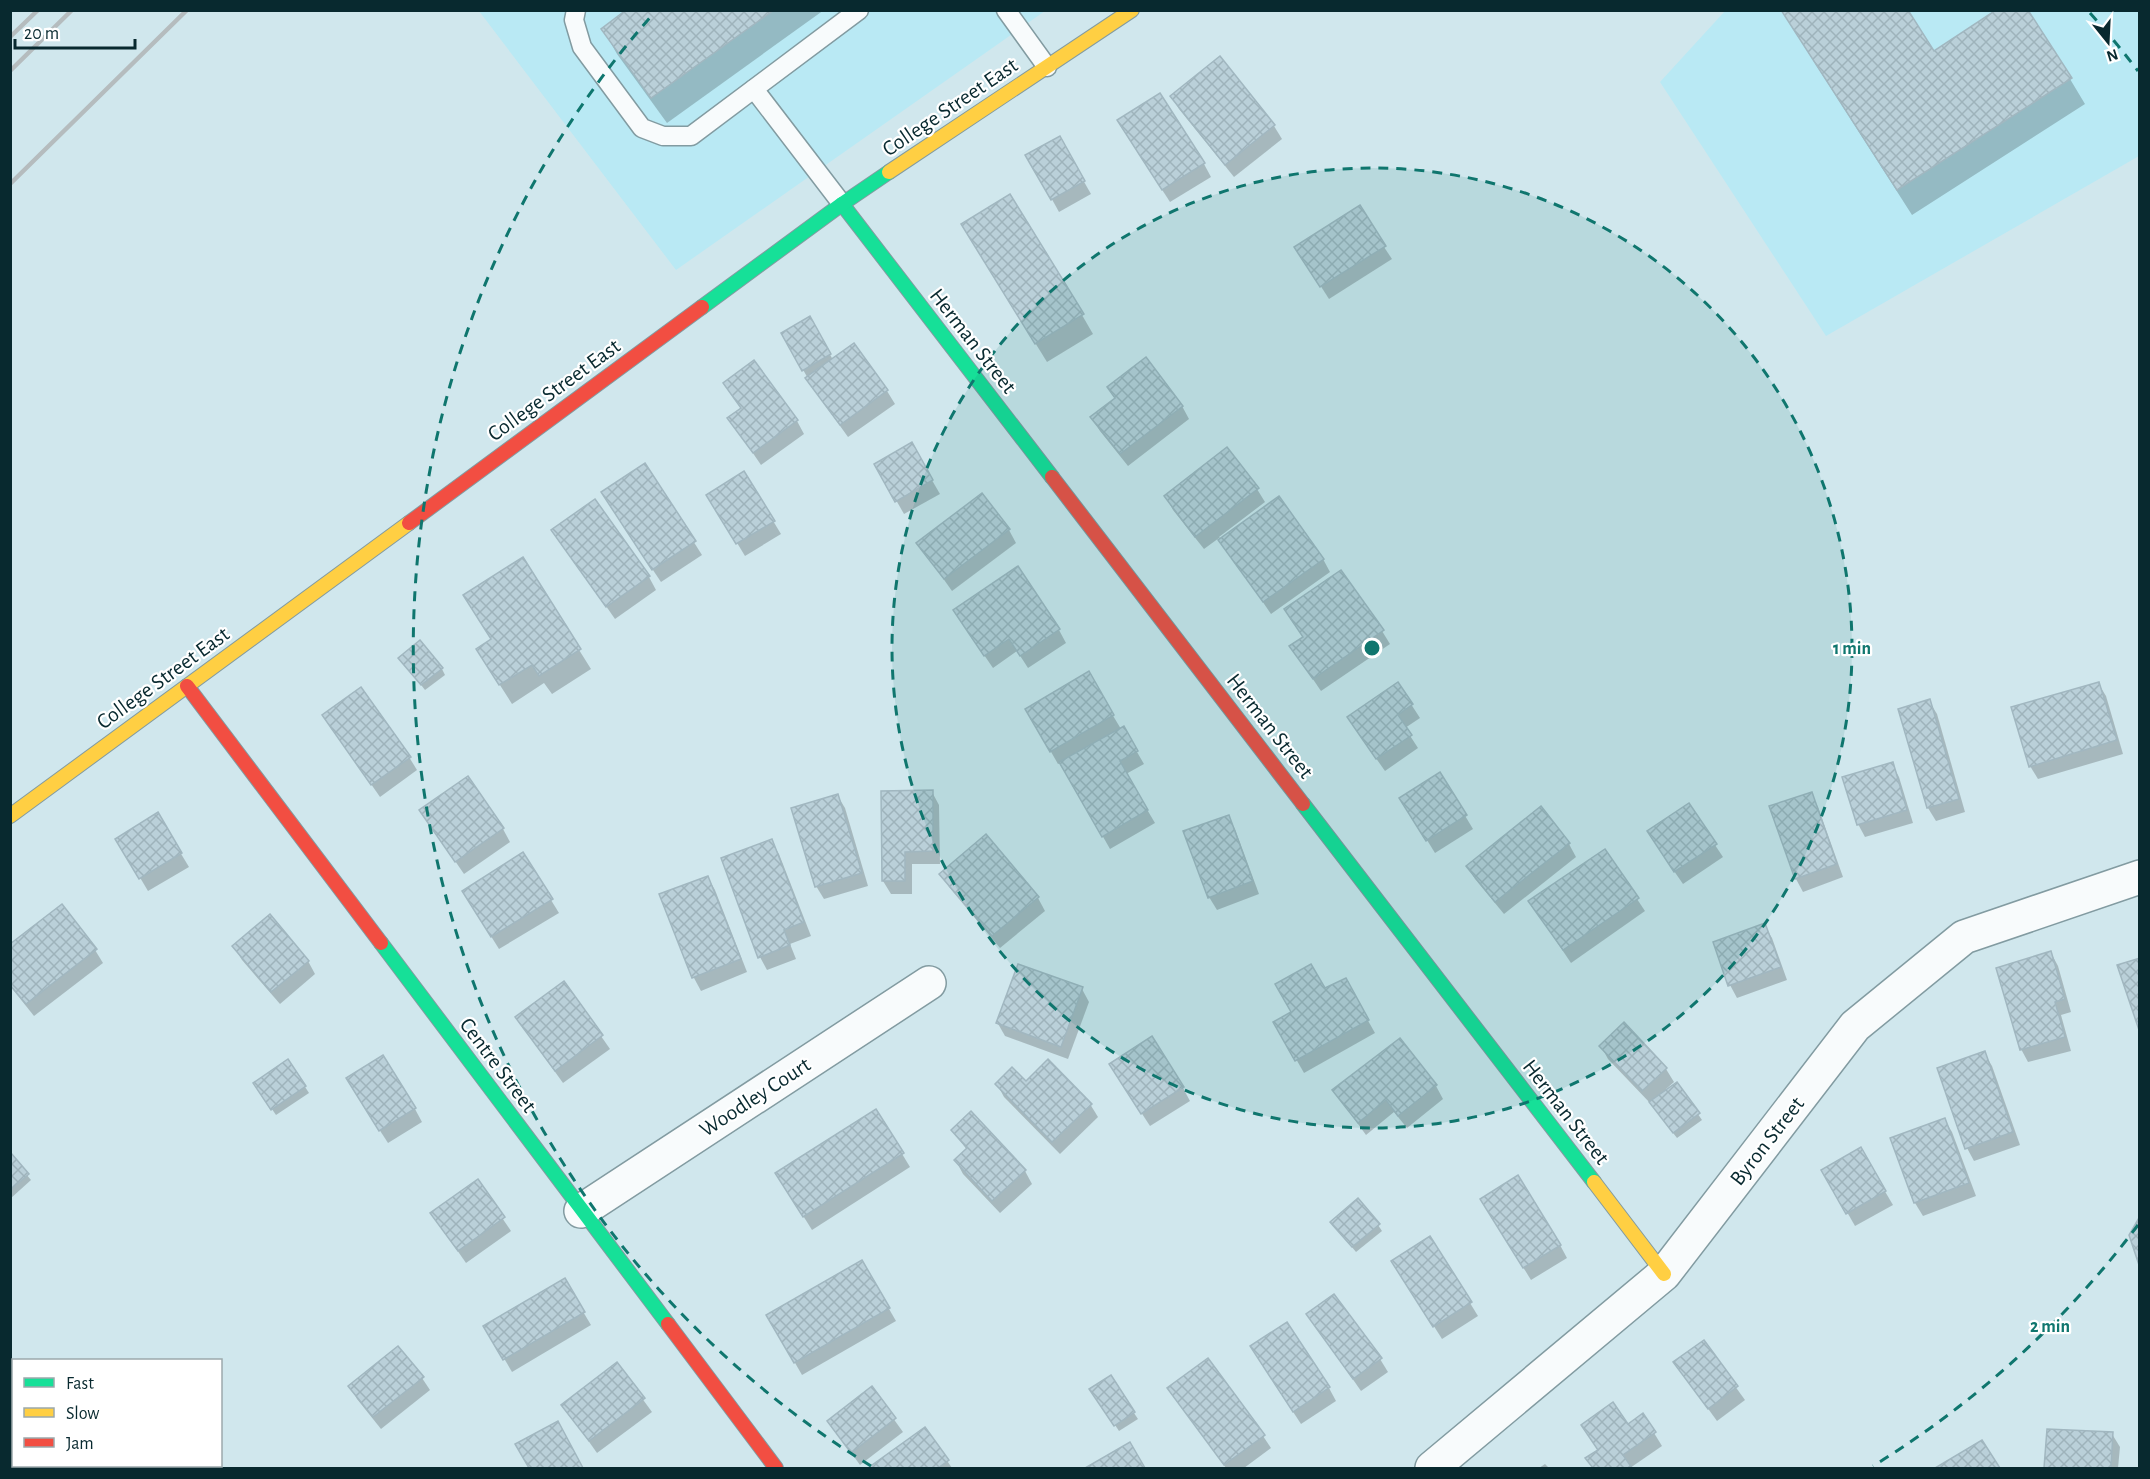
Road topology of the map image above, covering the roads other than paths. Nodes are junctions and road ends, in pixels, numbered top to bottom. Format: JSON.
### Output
{"nodes":[{"id":1,"x":576,"y":10,"type":"edge"},
{"id":2,"x":858,"y":10,"type":"edge"},
{"id":3,"x":1006,"y":10,"type":"edge"},
{"id":4,"x":1132,"y":10,"type":"edge"},
{"id":5,"x":1047,"y":67,"type":"junction"},
{"id":6,"x":754,"y":89,"type":"junction"},
{"id":7,"x":842,"y":204,"type":"junction"},
{"id":8,"x":187,"y":686,"type":"junction"},
{"id":9,"x":10,"y":816,"type":"edge"},
{"id":10,"x":2139,"y":877,"type":"edge"},
{"id":11,"x":929,"y":983,"type":"dead end"},
{"id":12,"x":581,"y":1211,"type":"junction"},
{"id":13,"x":1664,"y":1274,"type":"junction"},
{"id":14,"x":776,"y":1468,"type":"edge"},
{"id":15,"x":1432,"y":1468,"type":"edge"}],
"edges":[{"from":1,"to":6,"type":"lane"},
{"from":2,"to":6,"type":"lane"},
{"from":3,"to":5,"type":"lane"},
{"from":4,"to":5,"type":"street","name":"College Street East"},
{"from":5,"to":7,"type":"street","name":"College Street East"},
{"from":6,"to":7,"type":"lane"},
{"from":7,"to":8,"type":"street","name":"College Street East"},
{"from":7,"to":13,"type":"street","name":"Herman Street"},
{"from":8,"to":9,"type":"street","name":"College Street East"},
{"from":8,"to":12,"type":"street","name":"Centre Street"},
{"from":10,"to":13,"type":"street","name":"Byron Street"},
{"from":11,"to":12,"type":"street","name":"Woodley Court"},
{"from":12,"to":14,"type":"street","name":"Centre Street"},
{"from":13,"to":15,"type":"street","name":"Byron Street"}]}
